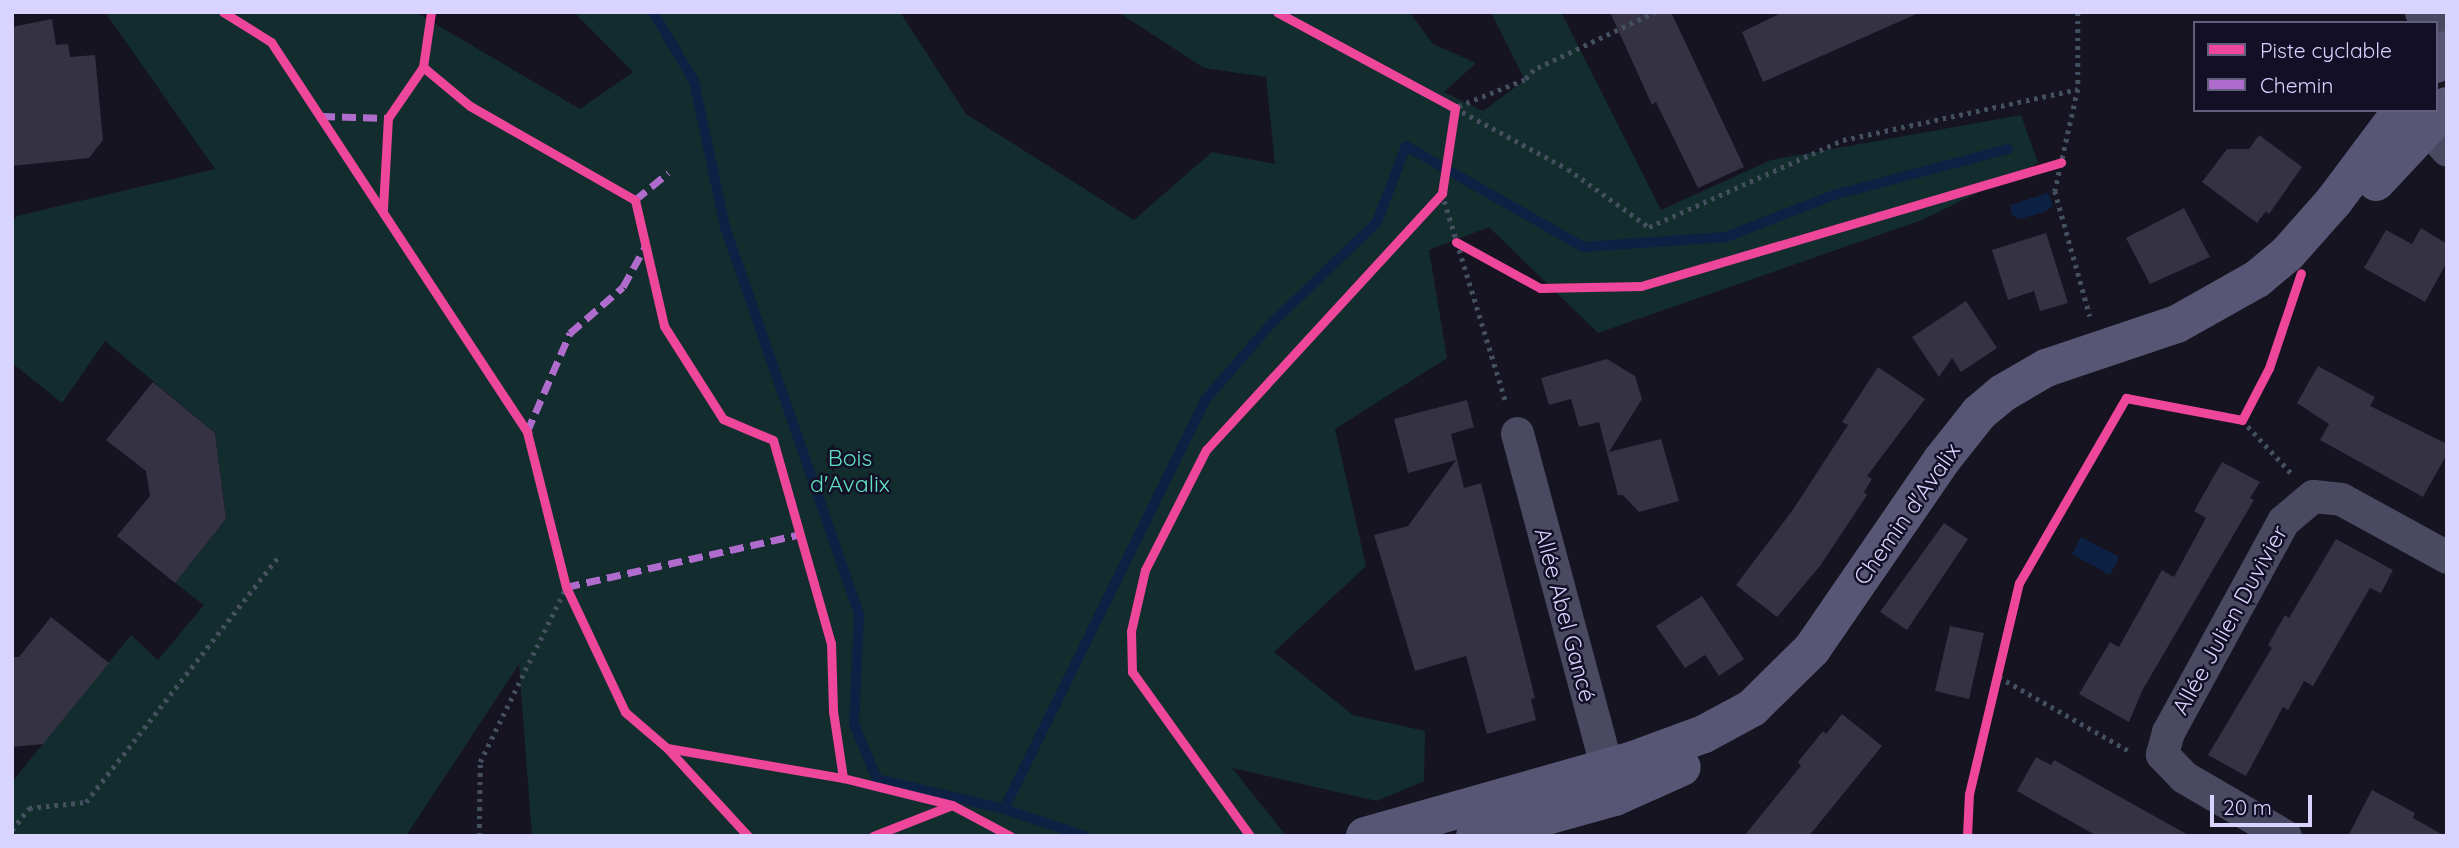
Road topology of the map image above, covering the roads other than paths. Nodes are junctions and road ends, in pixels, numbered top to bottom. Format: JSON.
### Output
{"nodes":[{"id":1,"x":2421,"y":12,"type":"edge"},
{"id":2,"x":2447,"y":24,"type":"edge"},
{"id":3,"x":2427,"y":121,"type":"edge"},
{"id":4,"x":1517,"y":433,"type":"road end"},
{"id":5,"x":2447,"y":556,"type":"edge"},
{"id":6,"x":1610,"y":782,"type":"junction"},
{"id":7,"x":1445,"y":826,"type":"edge"},
{"id":8,"x":1365,"y":836,"type":"edge"},
{"id":9,"x":1475,"y":836,"type":"edge"},
{"id":10,"x":2284,"y":836,"type":"edge"}],
"edges":[{"from":1,"to":2,"type":"street"},
{"from":3,"to":6,"type":"street","name":"Chemin d'Avalix"},
{"from":3,"to":6,"type":"street","name":"Chemin d'Avalix"},
{"from":4,"to":6,"type":"street","name":"Allée Abel Gancé"},
{"from":5,"to":10,"type":"street","name":"Allée Julien Duvivier"},
{"from":6,"to":7,"type":"street","name":"Chemin d'Avalix"},
{"from":6,"to":9,"type":"street","name":"Chemin d'Avalix"},
{"from":7,"to":8,"type":"street","name":"Chemin d'Avalix"}]}
